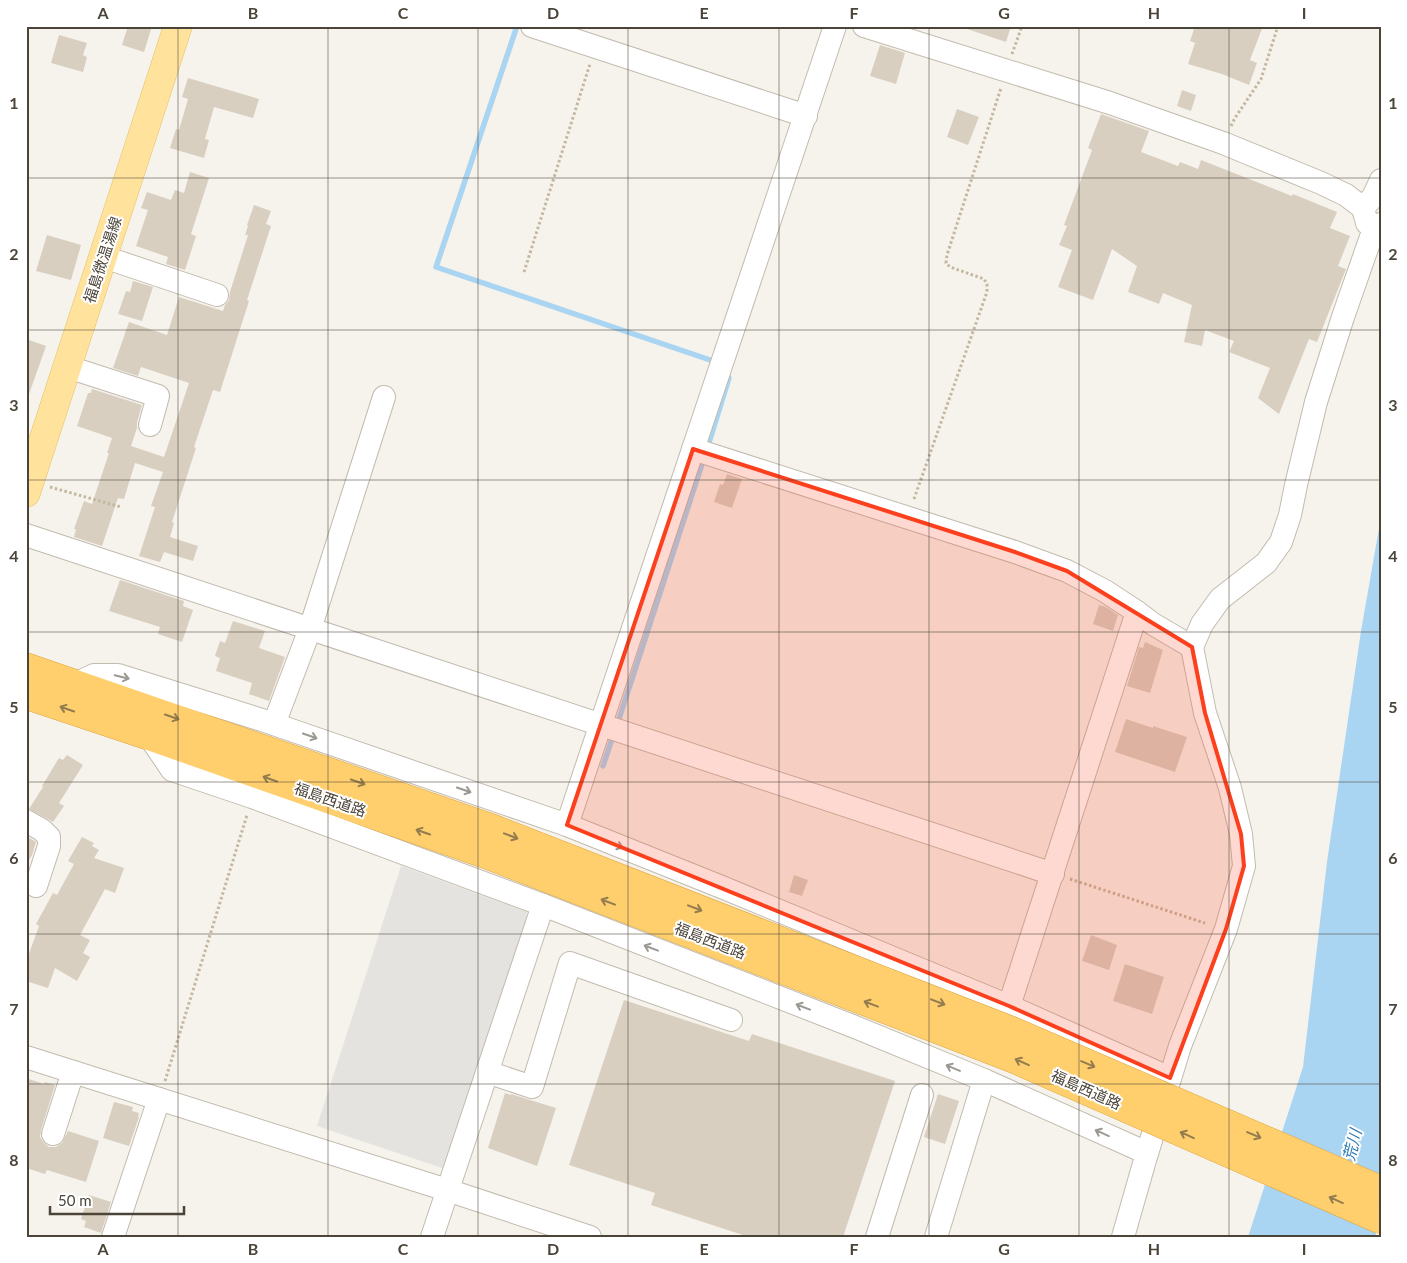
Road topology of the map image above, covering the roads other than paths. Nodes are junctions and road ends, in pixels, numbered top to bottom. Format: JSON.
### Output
{"nodes":[{"id":1,"x":178,"y":26,"type":"edge"},
{"id":2,"x":532,"y":26,"type":"edge"},
{"id":3,"x":835,"y":26,"type":"edge"},
{"id":4,"x":864,"y":26,"type":"edge"},
{"id":5,"x":806,"y":116,"type":"junction"},
{"id":6,"x":1381,"y":180,"type":"edge"},
{"id":7,"x":1363,"y":208,"type":"junction"},
{"id":8,"x":1376,"y":231,"type":"edge"},
{"id":9,"x":104,"y":257,"type":"junction"},
{"id":10,"x":217,"y":295,"type":"dead end"},
{"id":11,"x":68,"y":367,"type":"junction"},
{"id":12,"x":384,"y":398,"type":"dead end"},
{"id":13,"x":150,"y":425,"type":"dead end"},
{"id":14,"x":693,"y":450,"type":"junction"},
{"id":15,"x":28,"y":487,"type":"edge"},
{"id":16,"x":26,"y":535,"type":"edge"},
{"id":17,"x":1137,"y":612,"type":"junction"},
{"id":18,"x":310,"y":629,"type":"junction"},
{"id":19,"x":1192,"y":647,"type":"junction"},
{"id":20,"x":26,"y":667,"type":"edge"},
{"id":21,"x":75,"y":684,"type":"junction"},
{"id":22,"x":26,"y":695,"type":"edge"},
{"id":23,"x":274,"y":724,"type":"junction"},
{"id":24,"x":601,"y":724,"type":"junction"},
{"id":25,"x":149,"y":736,"type":"junction"},
{"id":26,"x":26,"y":821,"type":"edge"},
{"id":27,"x":568,"y":826,"type":"junction"},
{"id":28,"x":1053,"y":874,"type":"junction"},
{"id":29,"x":36,"y":886,"type":"dead end"},
{"id":30,"x":543,"y":906,"type":"junction"},
{"id":31,"x":822,"y":971,"type":"junction"},
{"id":32,"x":1009,"y":1006,"type":"junction"},
{"id":33,"x":731,"y":1020,"type":"dead end"},
{"id":34,"x":26,"y":1057,"type":"edge"},
{"id":35,"x":74,"y":1072,"type":"junction"},
{"id":36,"x":487,"y":1072,"type":"junction"},
{"id":37,"x":1170,"y":1078,"type":"junction"},
{"id":38,"x":984,"y":1080,"type":"junction"},
{"id":39,"x":922,"y":1095,"type":"dead end"},
{"id":40,"x":159,"y":1099,"type":"junction"},
{"id":41,"x":53,"y":1134,"type":"dead end"},
{"id":42,"x":1147,"y":1153,"type":"junction"},
{"id":43,"x":448,"y":1190,"type":"junction"},
{"id":44,"x":1381,"y":1190,"type":"edge"},
{"id":45,"x":1381,"y":1220,"type":"edge"},
{"id":46,"x":114,"y":1237,"type":"edge"},
{"id":47,"x":432,"y":1237,"type":"edge"},
{"id":48,"x":590,"y":1237,"type":"edge"},
{"id":49,"x":877,"y":1237,"type":"edge"},
{"id":50,"x":936,"y":1237,"type":"edge"},
{"id":51,"x":1123,"y":1237,"type":"edge"}],
"edges":[{"from":1,"to":9,"type":"main road","name":"福島微温湯線"},
{"from":2,"to":5,"type":"street"},
{"from":3,"to":5,"type":"street"},
{"from":4,"to":7,"type":"street"},
{"from":5,"to":14,"type":"street"},
{"from":6,"to":7,"type":"street"},
{"from":7,"to":8,"type":"street"},
{"from":8,"to":19,"type":"street"},
{"from":9,"to":10,"type":"street"},
{"from":9,"to":11,"type":"main road","name":"福島微温湯線"},
{"from":11,"to":13,"type":"street"},
{"from":11,"to":15,"type":"main road","name":"福島微温湯線"},
{"from":12,"to":18,"type":"street"},
{"from":14,"to":17,"type":"street"},
{"from":14,"to":24,"type":"street"},
{"from":16,"to":18,"type":"street"},
{"from":17,"to":19,"type":"street"},
{"from":17,"to":28,"type":"street"},
{"from":18,"to":23,"type":"street"},
{"from":18,"to":24,"type":"street"},
{"from":19,"to":37,"type":"street"},
{"from":20,"to":21,"type":"highway","name":"福島西道路"},
{"from":21,"to":23,"type":"street","one_way":true},
{"from":21,"to":31,"type":"highway","name":"福島西道路","one_way":true},
{"from":25,"to":22,"type":"highway","name":"福島西道路","one_way":true},
{"from":23,"to":27,"type":"street","one_way":true},
{"from":24,"to":27,"type":"street"},
{"from":24,"to":28,"type":"street"},
{"from":25,"to":30,"type":"street"},
{"from":31,"to":25,"type":"highway","name":"福島西道路","one_way":true},
{"from":26,"to":29,"type":"street"},
{"from":27,"to":32,"type":"street","one_way":true},
{"from":28,"to":32,"type":"street"},
{"from":30,"to":36,"type":"street"},
{"from":38,"to":30,"type":"street","one_way":true},
{"from":31,"to":44,"type":"highway","name":"福島西道路","one_way":true,"bridge":true},
{"from":45,"to":31,"type":"highway","name":"福島西道路","one_way":true,"bridge":true},
{"from":32,"to":37,"type":"street"},
{"from":33,"to":36,"type":"street"},
{"from":34,"to":35,"type":"street"},
{"from":35,"to":40,"type":"street"},
{"from":35,"to":41,"type":"street"},
{"from":36,"to":43,"type":"street"},
{"from":37,"to":42,"type":"street"},
{"from":42,"to":38,"type":"street","one_way":true},
{"from":38,"to":50,"type":"street"},
{"from":39,"to":49,"type":"street"},
{"from":40,"to":43,"type":"street"},
{"from":40,"to":46,"type":"street"},
{"from":42,"to":51,"type":"street"},
{"from":43,"to":47,"type":"street"},
{"from":43,"to":48,"type":"street"}]}
